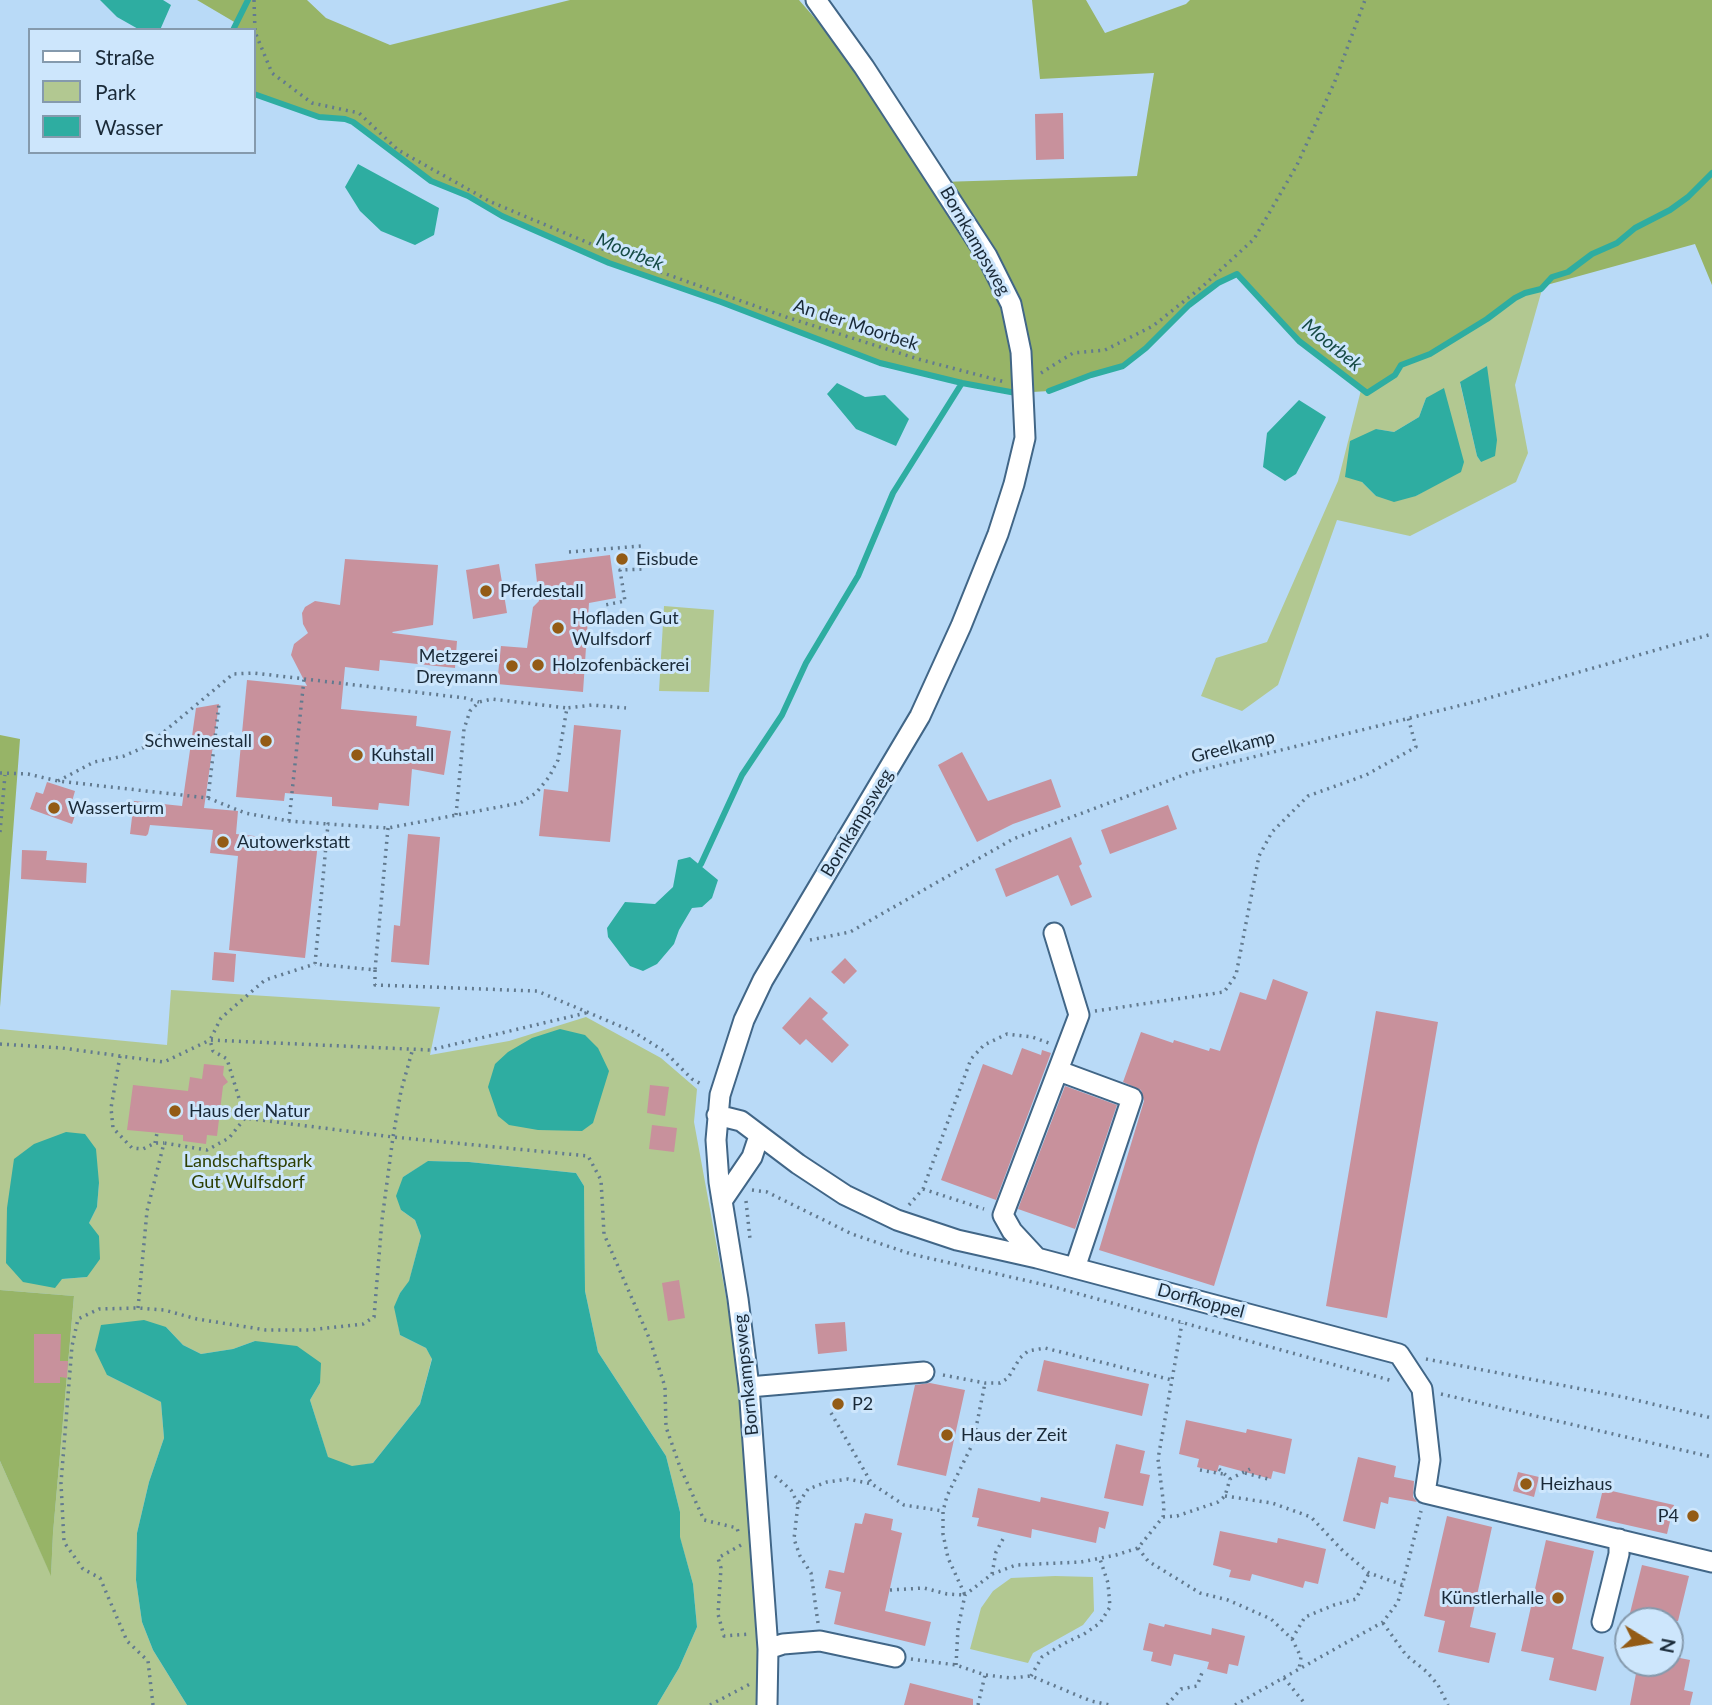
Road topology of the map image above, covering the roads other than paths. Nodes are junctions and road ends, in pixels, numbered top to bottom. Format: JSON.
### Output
{"nodes":[{"id":1,"x":816,"y":0,"type":"edge"},
{"id":2,"x":1054,"y":933,"type":"dead end"},
{"id":3,"x":1059,"y":1071,"type":"junction"},
{"id":4,"x":717,"y":1115,"type":"junction"},
{"id":5,"x":759,"y":1136,"type":"junction"},
{"id":6,"x":722,"y":1201,"type":"junction"},
{"id":7,"x":1037,"y":1258,"type":"junction"},
{"id":8,"x":1075,"y":1268,"type":"junction"},
{"id":9,"x":924,"y":1372,"type":"road end"},
{"id":10,"x":749,"y":1387,"type":"junction"},
{"id":11,"x":1619,"y":1539,"type":"junction"},
{"id":12,"x":1712,"y":1562,"type":"edge"},
{"id":13,"x":1602,"y":1622,"type":"dead end"},
{"id":14,"x":768,"y":1649,"type":"junction"},
{"id":15,"x":895,"y":1657,"type":"road end"},
{"id":16,"x":767,"y":1705,"type":"edge"}],
"edges":[{"from":1,"to":4,"type":"street","name":"Bornkampsweg"},
{"from":2,"to":3,"type":"street"},
{"from":3,"to":7,"type":"street"},
{"from":3,"to":8,"type":"street"},
{"from":4,"to":5,"type":"street","name":"Dorfkoppel"},
{"from":4,"to":6,"type":"street","name":"Bornkampsweg"},
{"from":5,"to":6,"type":"street"},
{"from":5,"to":7,"type":"street","name":"Dorfkoppel"},
{"from":6,"to":10,"type":"street","name":"Bornkampsweg"},
{"from":7,"to":8,"type":"street","name":"Dorfkoppel"},
{"from":8,"to":11,"type":"street","name":"Dorfkoppel"},
{"from":9,"to":10,"type":"street"},
{"from":10,"to":14,"type":"street","name":"Bornkampsweg"},
{"from":11,"to":12,"type":"street"},
{"from":11,"to":13,"type":"street"},
{"from":14,"to":15,"type":"street"},
{"from":14,"to":16,"type":"street","name":"Bornkampsweg"}]}
